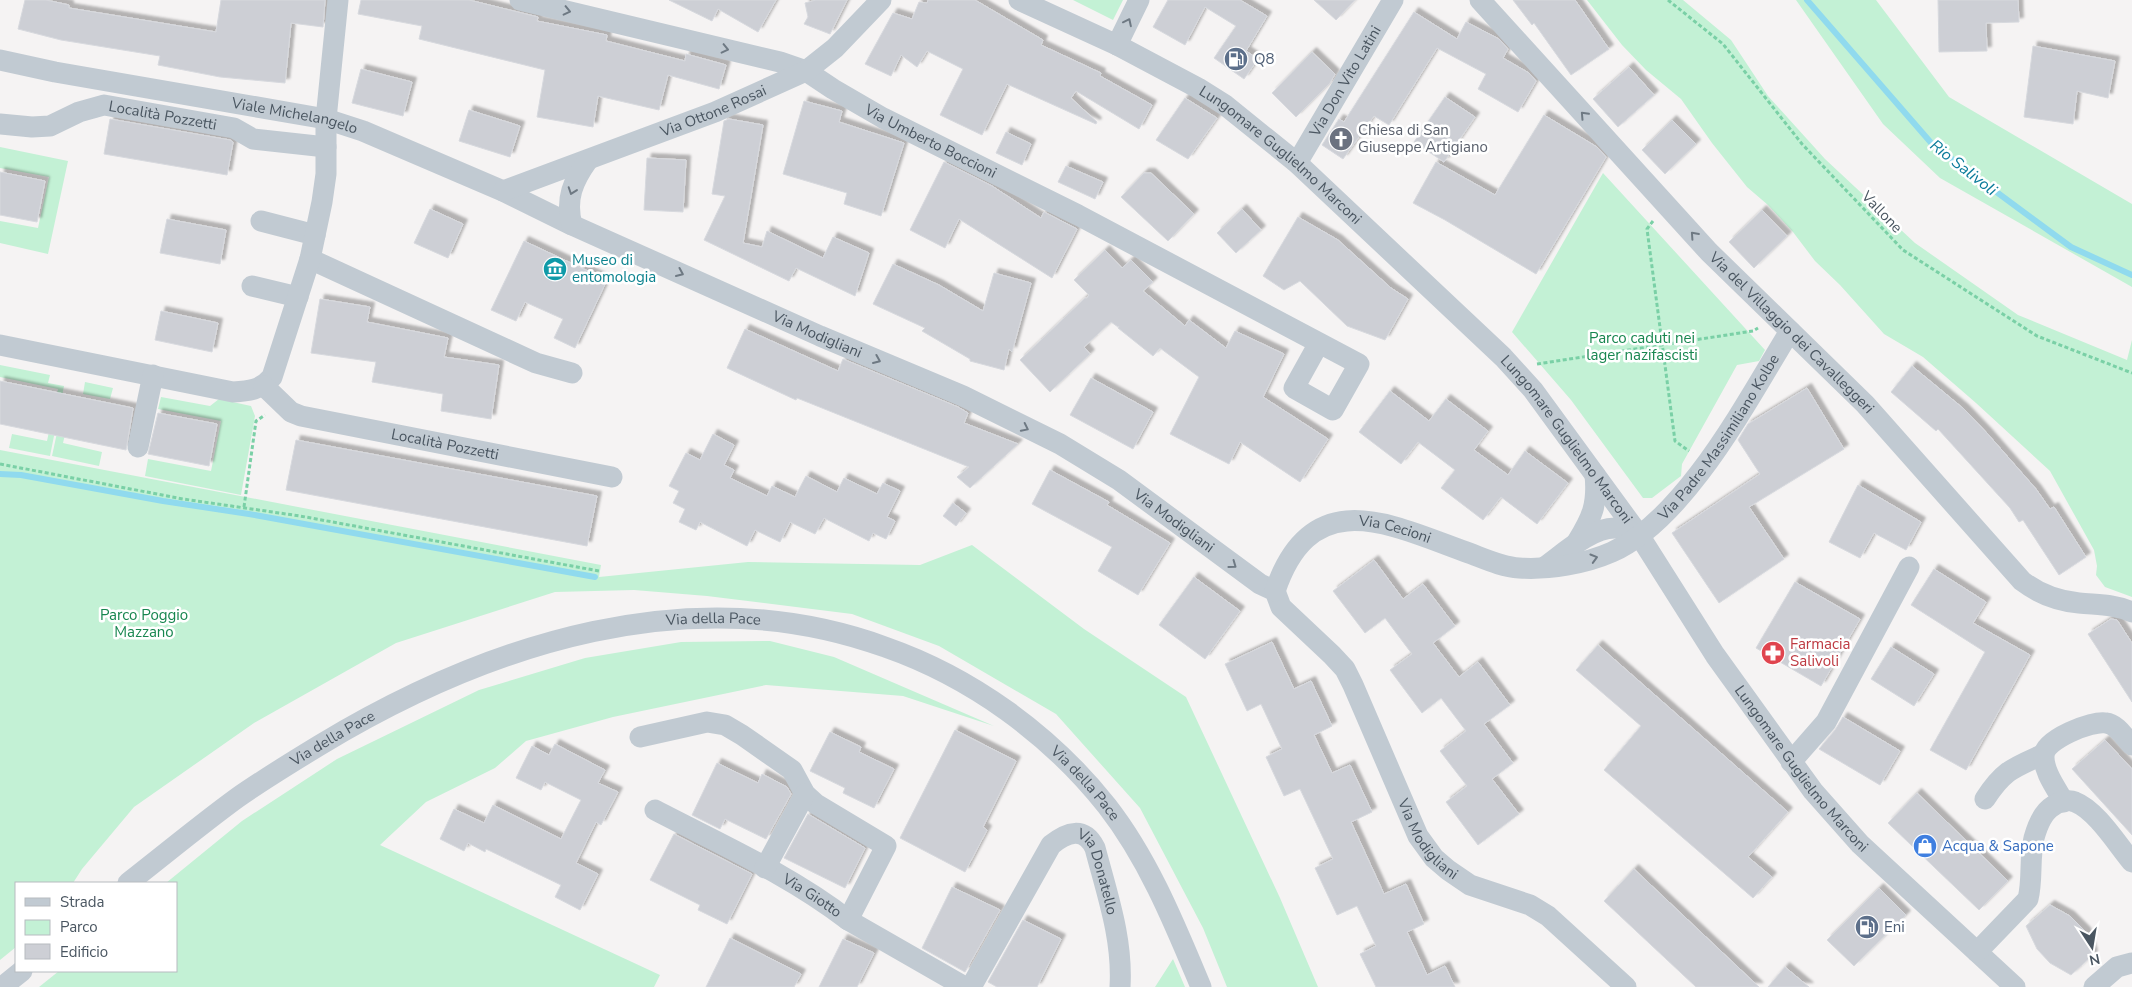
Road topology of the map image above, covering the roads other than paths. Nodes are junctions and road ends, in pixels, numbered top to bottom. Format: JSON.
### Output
{"nodes":[{"id":1,"x":338,"y":0,"type":"edge"},
{"id":2,"x":520,"y":0,"type":"edge"},
{"id":3,"x":881,"y":0,"type":"edge"},
{"id":4,"x":1019,"y":0,"type":"edge"},
{"id":5,"x":1139,"y":0,"type":"edge"},
{"id":6,"x":1392,"y":0,"type":"edge"},
{"id":7,"x":1480,"y":0,"type":"edge"},
{"id":8,"x":1117,"y":45,"type":"junction"},
{"id":9,"x":0,"y":60,"type":"edge"},
{"id":10,"x":806,"y":71,"type":"junction"},
{"id":11,"x":326,"y":119,"type":"junction"},
{"id":12,"x":0,"y":124,"type":"edge"},
{"id":13,"x":326,"y":147,"type":"junction"},
{"id":14,"x":588,"y":160,"type":"junction"},
{"id":15,"x":1297,"y":163,"type":"junction"},
{"id":16,"x":503,"y":191,"type":"junction"},
{"id":17,"x":261,"y":220,"type":"dead end"},
{"id":18,"x":572,"y":225,"type":"junction"},
{"id":19,"x":315,"y":235,"type":"junction"},
{"id":20,"x":310,"y":259,"type":"junction"},
{"id":21,"x":252,"y":286,"type":"dead end"},
{"id":22,"x":298,"y":297,"type":"junction"},
{"id":23,"x":1790,"y":331,"type":"junction"},
{"id":24,"x":1319,"y":343,"type":"dead end"},
{"id":25,"x":0,"y":345,"type":"edge"},
{"id":26,"x":572,"y":373,"type":"dead end"},
{"id":27,"x":154,"y":375,"type":"junction"},
{"id":28,"x":264,"y":386,"type":"junction"},
{"id":29,"x":138,"y":447,"type":"dead end"},
{"id":30,"x":1595,"y":475,"type":"junction"},
{"id":31,"x":612,"y":477,"type":"dead end"},
{"id":32,"x":1639,"y":535,"type":"junction"},
{"id":33,"x":1578,"y":542,"type":"junction"},
{"id":34,"x":1546,"y":567,"type":"junction"},
{"id":35,"x":1909,"y":567,"type":"dead end"},
{"id":36,"x":1276,"y":591,"type":"junction"},
{"id":37,"x":2132,"y":612,"type":"edge"},
{"id":38,"x":640,"y":737,"type":"dead end"},
{"id":39,"x":2132,"y":745,"type":"edge"},
{"id":40,"x":2044,"y":754,"type":"junction"},
{"id":41,"x":1791,"y":762,"type":"junction"},
{"id":42,"x":805,"y":794,"type":"junction"},
{"id":43,"x":1985,"y":799,"type":"dead end"},
{"id":44,"x":2064,"y":802,"type":"junction"},
{"id":45,"x":655,"y":810,"type":"dead end"},
{"id":46,"x":2132,"y":862,"type":"edge"},
{"id":47,"x":765,"y":868,"type":"junction"},
{"id":48,"x":129,"y":882,"type":"edge"},
{"id":49,"x":848,"y":920,"type":"junction"},
{"id":50,"x":1977,"y":952,"type":"junction"},
{"id":51,"x":2132,"y":963,"type":"edge"},
{"id":52,"x":21,"y":972,"type":"edge"},
{"id":53,"x":2,"y":987,"type":"edge"},
{"id":54,"x":965,"y":987,"type":"edge"},
{"id":55,"x":971,"y":987,"type":"edge"},
{"id":56,"x":1120,"y":987,"type":"edge"},
{"id":57,"x":1201,"y":987,"type":"edge"},
{"id":58,"x":1626,"y":987,"type":"edge"},
{"id":59,"x":2016,"y":987,"type":"edge"},
{"id":60,"x":2094,"y":987,"type":"edge"}],
"edges":[{"from":1,"to":11,"type":"street"},
{"from":2,"to":10,"type":"street","name":"Via Umberto Boccioni","one_way":true},
{"from":3,"to":10,"type":"street","name":"Via Ottone Rosai"},
{"from":4,"to":8,"type":"street","name":"Lungomare Guglielmo Marconi"},
{"from":8,"to":5,"type":"street","one_way":true},
{"from":6,"to":15,"type":"street","name":"Via Don Vito Latini"},
{"from":23,"to":7,"type":"street","name":"Via del Villaggio dei Cavalleggeri","one_way":true},
{"from":8,"to":15,"type":"street","name":"Lungomare Guglielmo Marconi"},
{"from":9,"to":11,"type":"street","name":"Viale Michelangelo"},
{"from":10,"to":14,"type":"street","name":"Via Ottone Rosai"},
{"from":10,"to":24,"type":"street","name":"Via Umberto Boccioni"},
{"from":11,"to":13,"type":"street"},
{"from":11,"to":16,"type":"street","name":"Viale Michelangelo"},
{"from":12,"to":13,"type":"street","name":"Località Pozzetti"},
{"from":13,"to":19,"type":"street"},
{"from":14,"to":16,"type":"street","name":"Via Ottone Rosai"},
{"from":14,"to":18,"type":"street","one_way":true},
{"from":15,"to":30,"type":"street","name":"Lungomare Guglielmo Marconi"},
{"from":16,"to":18,"type":"street","name":"Viale Michelangelo"},
{"from":17,"to":19,"type":"street"},
{"from":18,"to":36,"type":"street","name":"Via Modigliani","one_way":true},
{"from":19,"to":20,"type":"street"},
{"from":20,"to":22,"type":"street"},
{"from":20,"to":26,"type":"street"},
{"from":21,"to":22,"type":"street"},
{"from":22,"to":28,"type":"street"},
{"from":23,"to":32,"type":"street","name":"Via Padre Massimiliano Kolbe"},
{"from":23,"to":37,"type":"street","name":"Via del Villaggio dei Cavalleggeri"},
{"from":25,"to":27,"type":"street"},
{"from":27,"to":28,"type":"street"},
{"from":27,"to":29,"type":"street"},
{"from":28,"to":31,"type":"street","name":"Località Pozzetti"},
{"from":30,"to":32,"type":"street","name":"Lungomare Guglielmo Marconi"},
{"from":30,"to":33,"type":"street"},
{"from":32,"to":33,"type":"street"},
{"from":34,"to":32,"type":"street","name":"Via Cecioni","one_way":true},
{"from":32,"to":41,"type":"street","name":"Lungomare Guglielmo Marconi"},
{"from":33,"to":34,"type":"street"},
{"from":34,"to":36,"type":"street","name":"Via Cecioni"},
{"from":35,"to":41,"type":"street"},
{"from":36,"to":58,"type":"street","name":"Via Modigliani"},
{"from":38,"to":42,"type":"street"},
{"from":39,"to":40,"type":"street"},
{"from":40,"to":43,"type":"street"},
{"from":40,"to":44,"type":"street"},
{"from":41,"to":50,"type":"street","name":"Lungomare Guglielmo Marconi"},
{"from":42,"to":47,"type":"street"},
{"from":42,"to":49,"type":"street"},
{"from":44,"to":46,"type":"street"},
{"from":44,"to":50,"type":"street"},
{"from":45,"to":47,"type":"street","name":"Via Giotto"},
{"from":47,"to":49,"type":"street","name":"Via Giotto"},
{"from":48,"to":57,"type":"street","name":"Via della Pace"},
{"from":49,"to":54,"type":"street","name":"Via Giotto"},
{"from":50,"to":59,"type":"street","name":"Lungomare Guglielmo Marconi"},
{"from":51,"to":60,"type":"street"},
{"from":52,"to":53,"type":"street"},
{"from":55,"to":56,"type":"street","name":"Via Donatello"}]}
